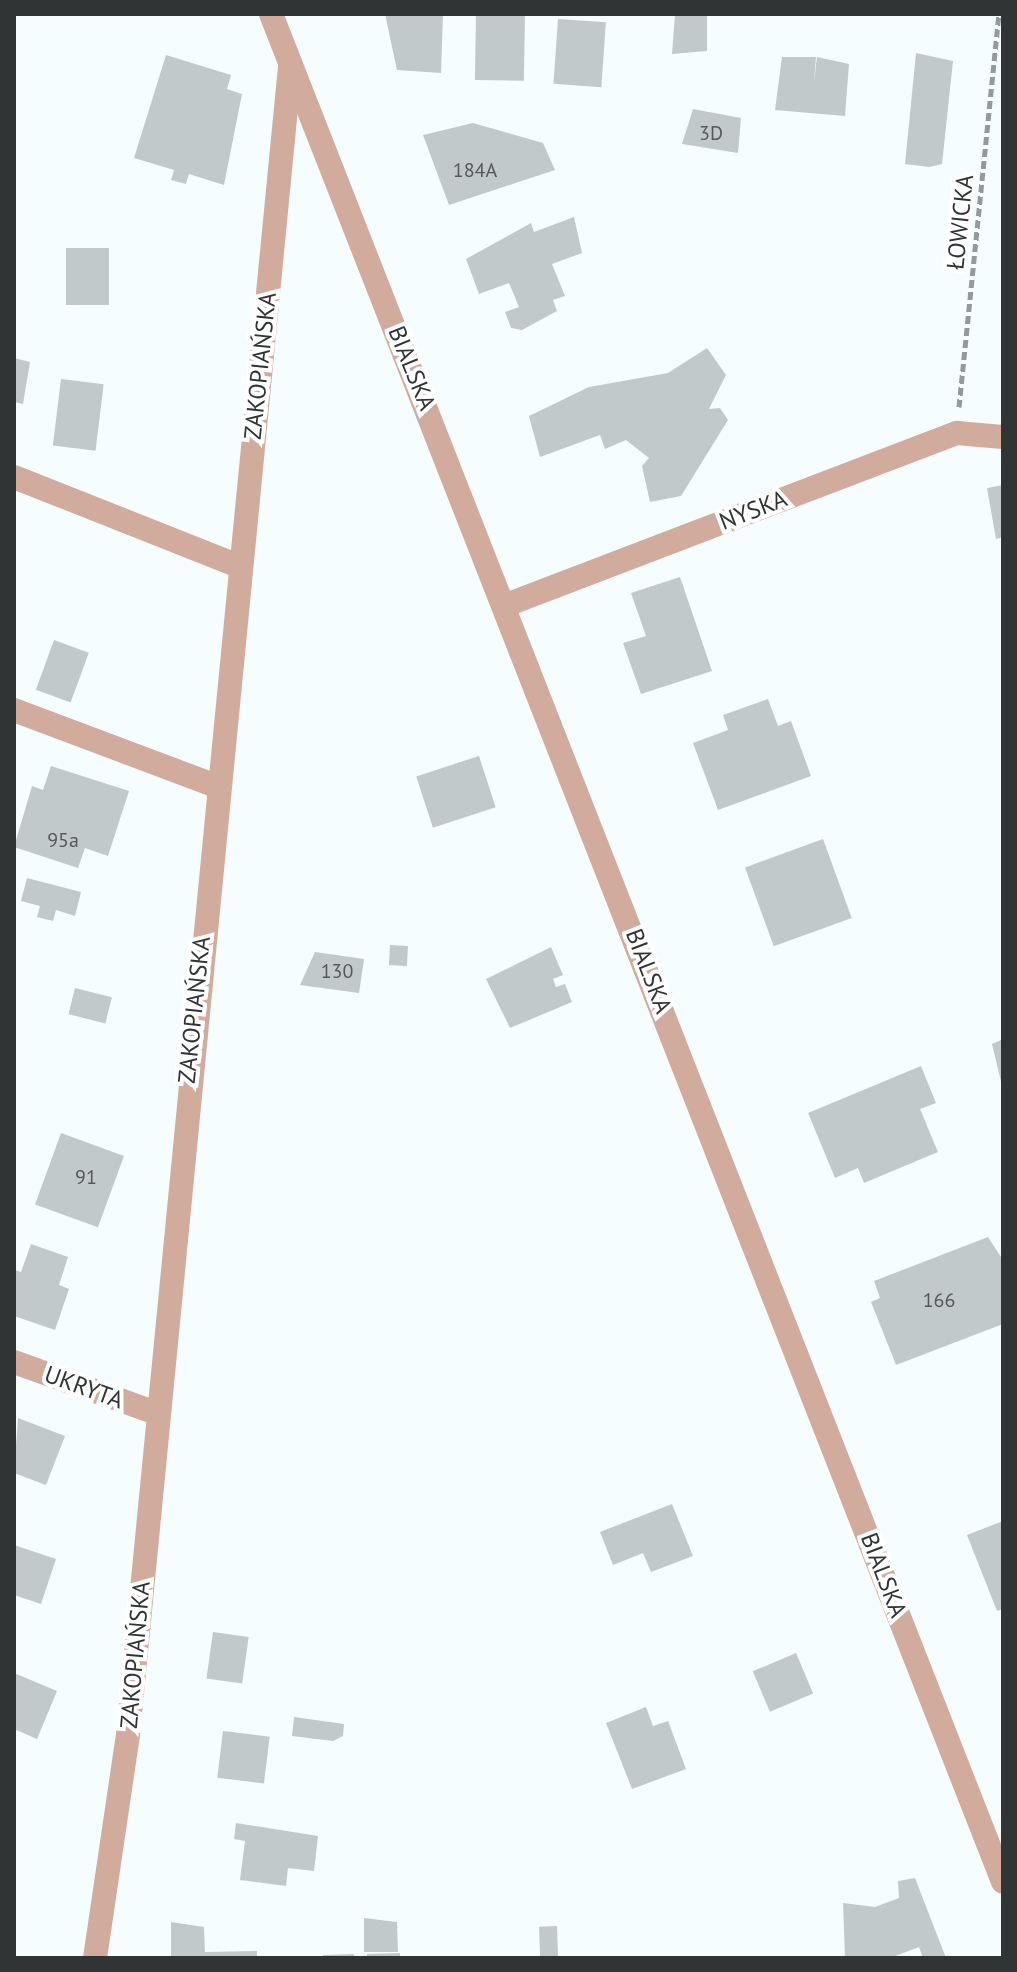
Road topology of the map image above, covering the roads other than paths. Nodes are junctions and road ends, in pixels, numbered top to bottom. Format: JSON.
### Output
{"nodes":[{"id":1,"x":271,"y":14,"type":"edge"},
{"id":2,"x":291,"y":62,"type":"junction"},
{"id":3,"x":1003,"y":437,"type":"edge"},
{"id":4,"x":14,"y":477,"type":"edge"},
{"id":5,"x":239,"y":566,"type":"junction"},
{"id":6,"x":506,"y":605,"type":"junction"},
{"id":7,"x":14,"y":710,"type":"edge"},
{"id":8,"x":216,"y":786,"type":"junction"},
{"id":9,"x":14,"y":1362,"type":"edge"},
{"id":10,"x":154,"y":1412,"type":"junction"},
{"id":11,"x":1003,"y":1882,"type":"edge"},
{"id":12,"x":95,"y":1958,"type":"edge"}],
"edges":[{"from":1,"to":2,"type":"street","name":"BIALSKA"},
{"from":2,"to":5,"type":"street","name":"ZAKOPIAŃSKA"},
{"from":2,"to":6,"type":"street","name":"BIALSKA"},
{"from":3,"to":6,"type":"street","name":"NYSKA"},
{"from":4,"to":5,"type":"street"},
{"from":5,"to":8,"type":"street","name":"ZAKOPIAŃSKA"},
{"from":6,"to":11,"type":"street","name":"BIALSKA"},
{"from":7,"to":8,"type":"street"},
{"from":8,"to":10,"type":"street","name":"ZAKOPIAŃSKA"},
{"from":9,"to":10,"type":"street","name":"UKRYTA"},
{"from":10,"to":12,"type":"street","name":"ZAKOPIAŃSKA"}]}
